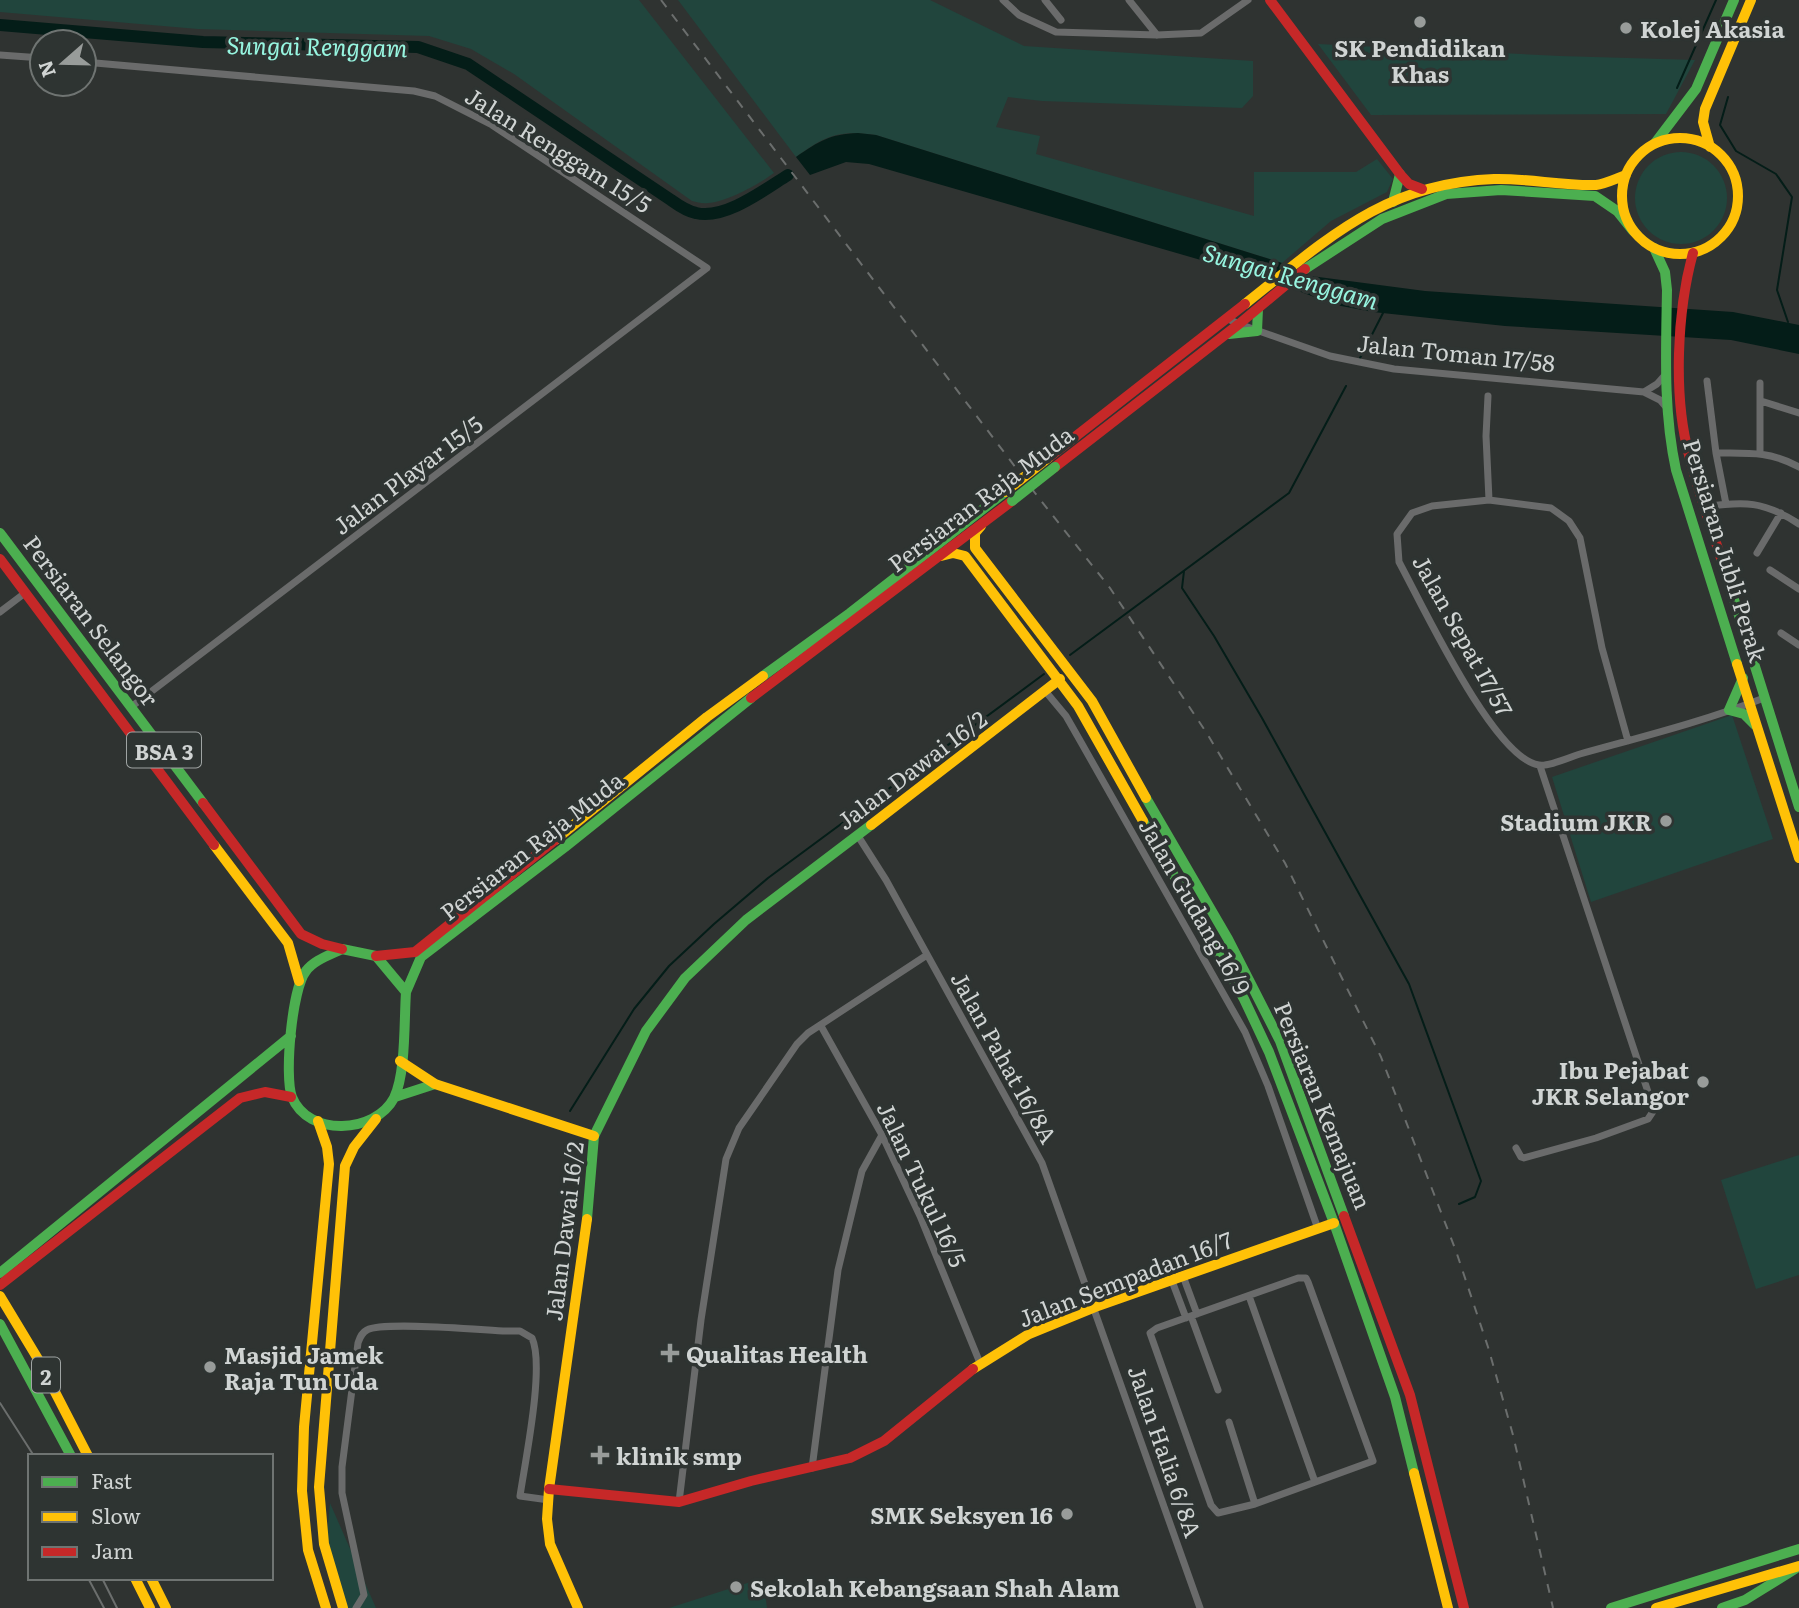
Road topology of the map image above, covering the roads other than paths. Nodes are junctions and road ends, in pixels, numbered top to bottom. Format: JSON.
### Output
{"nodes":[{"id":1,"x":1003,"y":0,"type":"edge"},
{"id":2,"x":1045,"y":0,"type":"edge"},
{"id":3,"x":1129,"y":0,"type":"edge"},
{"id":4,"x":1248,"y":0,"type":"edge"},
{"id":5,"x":1270,"y":0,"type":"edge"},
{"id":6,"x":1734,"y":0,"type":"edge"},
{"id":7,"x":1751,"y":0,"type":"edge"},
{"id":8,"x":1062,"y":20,"type":"dead end"},
{"id":9,"x":1157,"y":35,"type":"junction"},
{"id":10,"x":0,"y":55,"type":"edge"},
{"id":11,"x":28,"y":57,"type":"edge"},
{"id":12,"x":98,"y":63,"type":"edge"},
{"id":13,"x":1655,"y":143,"type":"junction"},
{"id":14,"x":1710,"y":147,"type":"junction"},
{"id":15,"x":1400,"y":174,"type":"junction"},
{"id":16,"x":1626,"y":174,"type":"junction"},
{"id":17,"x":1422,"y":189,"type":"junction"},
{"id":18,"x":1393,"y":202,"type":"junction"},
{"id":19,"x":1633,"y":231,"type":"junction"},
{"id":20,"x":1654,"y":248,"type":"junction"},
{"id":21,"x":1693,"y":253,"type":"junction"},
{"id":22,"x":1306,"y":262,"type":"junction"},
{"id":23,"x":706,"y":271,"type":"joint"},
{"id":24,"x":1274,"y":287,"type":"junction"},
{"id":25,"x":1258,"y":308,"type":"junction"},
{"id":26,"x":1226,"y":318,"type":"junction"},
{"id":27,"x":1239,"y":324,"type":"junction"},
{"id":28,"x":1257,"y":331,"type":"junction"},
{"id":29,"x":1226,"y":335,"type":"junction"},
{"id":30,"x":1667,"y":368,"type":"junction"},
{"id":31,"x":1707,"y":381,"type":"dead end"},
{"id":32,"x":1760,"y":383,"type":"dead end"},
{"id":33,"x":1644,"y":391,"type":"junction"},
{"id":34,"x":1488,"y":396,"type":"dead end"},
{"id":35,"x":1760,"y":401,"type":"junction"},
{"id":36,"x":1666,"y":408,"type":"junction"},
{"id":37,"x":1799,"y":413,"type":"edge"},
{"id":38,"x":1760,"y":452,"type":"junction"},
{"id":39,"x":1716,"y":453,"type":"junction"},
{"id":40,"x":1052,"y":463,"type":"junction"},
{"id":41,"x":1799,"y":467,"type":"edge"},
{"id":42,"x":1009,"y":496,"type":"junction"},
{"id":43,"x":1489,"y":500,"type":"junction"},
{"id":44,"x":1726,"y":504,"type":"junction"},
{"id":45,"x":1703,"y":507,"type":"junction"},
{"id":46,"x":1781,"y":513,"type":"junction"},
{"id":47,"x":986,"y":520,"type":"junction"},
{"id":48,"x":1799,"y":524,"type":"edge"},
{"id":49,"x":0,"y":533,"type":"edge"},
{"id":50,"x":1757,"y":554,"type":"dead end"},
{"id":51,"x":935,"y":558,"type":"junction"},
{"id":52,"x":0,"y":559,"type":"edge"},
{"id":53,"x":1770,"y":570,"type":"dead end"},
{"id":54,"x":1799,"y":589,"type":"edge"},
{"id":55,"x":25,"y":593,"type":"junction"},
{"id":56,"x":0,"y":612,"type":"edge"},
{"id":57,"x":1782,"y":633,"type":"dead end"},
{"id":58,"x":1799,"y":645,"type":"edge"},
{"id":59,"x":1743,"y":678,"type":"junction"},
{"id":60,"x":1060,"y":679,"type":"junction"},
{"id":61,"x":1046,"y":692,"type":"junction"},
{"id":62,"x":1764,"y":698,"type":"junction"},
{"id":63,"x":1751,"y":703,"type":"junction"},
{"id":64,"x":131,"y":708,"type":"junction"},
{"id":65,"x":1728,"y":710,"type":"junction"},
{"id":66,"x":1760,"y":733,"type":"junction"},
{"id":67,"x":1628,"y":741,"type":"junction"},
{"id":68,"x":1540,"y":766,"type":"junction"},
{"id":69,"x":1799,"y":807,"type":"edge"},
{"id":70,"x":858,"y":836,"type":"junction"},
{"id":71,"x":1799,"y":858,"type":"edge"},
{"id":72,"x":1228,"y":939,"type":"junction"},
{"id":73,"x":1215,"y":947,"type":"junction"},
{"id":74,"x":342,"y":950,"type":"junction"},
{"id":75,"x":927,"y":955,"type":"junction"},
{"id":76,"x":376,"y":956,"type":"junction"},
{"id":77,"x":299,"y":981,"type":"junction"},
{"id":78,"x":406,"y":992,"type":"junction"},
{"id":79,"x":821,"y":1026,"type":"junction"},
{"id":80,"x":291,"y":1036,"type":"junction"},
{"id":81,"x":400,"y":1061,"type":"junction"},
{"id":82,"x":435,"y":1084,"type":"junction"},
{"id":83,"x":291,"y":1097,"type":"junction"},
{"id":84,"x":395,"y":1097,"type":"junction"},
{"id":85,"x":376,"y":1119,"type":"junction"},
{"id":86,"x":318,"y":1121,"type":"junction"},
{"id":87,"x":882,"y":1135,"type":"junction"},
{"id":88,"x":594,"y":1136,"type":"junction"},
{"id":89,"x":1516,"y":1148,"type":"dead end"},
{"id":90,"x":1334,"y":1223,"type":"junction"},
{"id":91,"x":1318,"y":1229,"type":"junction"},
{"id":92,"x":34,"y":1254,"type":"junction"},
{"id":93,"x":0,"y":1273,"type":"edge"},
{"id":94,"x":1183,"y":1276,"type":"junction"},
{"id":95,"x":1171,"y":1282,"type":"junction"},
{"id":96,"x":0,"y":1285,"type":"edge"},
{"id":97,"x":0,"y":1296,"type":"edge"},
{"id":98,"x":1249,"y":1296,"type":"junction"},
{"id":99,"x":1095,"y":1307,"type":"junction"},
{"id":100,"x":1191,"y":1316,"type":"junction"},
{"id":101,"x":0,"y":1324,"type":"edge"},
{"id":102,"x":980,"y":1363,"type":"junction"},
{"id":103,"x":1218,"y":1390,"type":"dead end"},
{"id":104,"x":1229,"y":1422,"type":"dead end"},
{"id":105,"x":70,"y":1454,"type":"edge"},
{"id":106,"x":87,"y":1454,"type":"edge"},
{"id":107,"x":812,"y":1468,"type":"junction"},
{"id":108,"x":1315,"y":1482,"type":"junction"},
{"id":109,"x":549,"y":1495,"type":"junction"},
{"id":110,"x":679,"y":1502,"type":"junction"},
{"id":111,"x":1255,"y":1504,"type":"junction"},
{"id":112,"x":1797,"y":1552,"type":"edge"},
{"id":113,"x":1799,"y":1566,"type":"edge"},
{"id":114,"x":136,"y":1580,"type":"edge"},
{"id":115,"x":152,"y":1580,"type":"edge"},
{"id":116,"x":1745,"y":1583,"type":"junction"},
{"id":117,"x":1745,"y":1600,"type":"junction"},
{"id":118,"x":150,"y":1608,"type":"edge"},
{"id":119,"x":166,"y":1608,"type":"edge"},
{"id":120,"x":326,"y":1608,"type":"edge"},
{"id":121,"x":343,"y":1608,"type":"edge"},
{"id":122,"x":356,"y":1608,"type":"edge"},
{"id":123,"x":578,"y":1608,"type":"edge"},
{"id":124,"x":1200,"y":1608,"type":"edge"},
{"id":125,"x":1448,"y":1608,"type":"edge"},
{"id":126,"x":1464,"y":1608,"type":"edge"},
{"id":127,"x":1611,"y":1608,"type":"edge"},
{"id":128,"x":1656,"y":1608,"type":"edge"},
{"id":129,"x":1722,"y":1608,"type":"edge"}],
"edges":[{"from":1,"to":9,"type":"street"},
{"from":2,"to":8,"type":"street"},
{"from":3,"to":9,"type":"street"},
{"from":4,"to":9,"type":"street"},
{"from":5,"to":15,"type":"main road"},
{"from":6,"to":13,"type":"main road"},
{"from":7,"to":14,"type":"main road"},
{"from":10,"to":11,"type":"street"},
{"from":12,"to":23,"type":"street","name":"Jalan Renggam 15/5"},
{"from":13,"to":14,"type":"main road"},
{"from":13,"to":16,"type":"main road"},
{"from":14,"to":21,"type":"main road"},
{"from":15,"to":17,"type":"main road"},
{"from":15,"to":18,"type":"main road"},
{"from":16,"to":17,"type":"main road","name":"Persiaran Raja Muda"},
{"from":16,"to":19,"type":"main road"},
{"from":17,"to":18,"type":"main road","name":"Persiaran Raja Muda"},
{"from":18,"to":22,"type":"main road","name":"Persiaran Raja Muda"},
{"from":19,"to":20,"type":"main road"},
{"from":19,"to":22,"type":"main road","name":"Persiaran Raja Muda"},
{"from":20,"to":21,"type":"main road"},
{"from":20,"to":30,"type":"main road","name":"Persiaran Jubli Perak"},
{"from":21,"to":45,"type":"main road","name":"Persiaran Jubli Perak"},
{"from":22,"to":24,"type":"main road","name":"Persiaran Raja Muda"},
{"from":23,"to":64,"type":"street","name":"Jalan Playar 15/5"},
{"from":24,"to":25,"type":"main road","name":"Persiaran Raja Muda"},
{"from":24,"to":26,"type":"main road","name":"Persiaran Raja Muda"},
{"from":25,"to":27,"type":"main road","name":"Persiaran Raja Muda"},
{"from":25,"to":28,"type":"main road"},
{"from":26,"to":27,"type":"street","name":"Jalan Toman 17/58"},
{"from":26,"to":40,"type":"main road","name":"Persiaran Raja Muda"},
{"from":27,"to":28,"type":"street","name":"Jalan Toman 17/58"},
{"from":27,"to":29,"type":"main road","name":"Persiaran Raja Muda"},
{"from":28,"to":29,"type":"main road"},
{"from":28,"to":33,"type":"street","name":"Jalan Toman 17/58"},
{"from":29,"to":40,"type":"main road","name":"Persiaran Raja Muda"},
{"from":30,"to":33,"type":"street"},
{"from":30,"to":36,"type":"main road","name":"Persiaran Jubli Perak"},
{"from":31,"to":39,"type":"street"},
{"from":32,"to":35,"type":"street"},
{"from":33,"to":36,"type":"street"},
{"from":34,"to":43,"type":"street"},
{"from":35,"to":37,"type":"street"},
{"from":35,"to":38,"type":"street"},
{"from":36,"to":59,"type":"main road","name":"Persiaran Jubli Perak"},
{"from":38,"to":39,"type":"street"},
{"from":38,"to":41,"type":"street"},
{"from":39,"to":44,"type":"street"},
{"from":40,"to":42,"type":"main road","name":"Persiaran Raja Muda","bridge":true},
{"from":42,"to":47,"type":"main road","name":"Persiaran Raja Muda"},
{"from":42,"to":76,"type":"main road","name":"Persiaran Raja Muda"},
{"from":43,"to":67,"type":"street","name":"Jalan Sepat 17/57"},
{"from":43,"to":68,"type":"street","name":"Jalan Sepat 17/57"},
{"from":44,"to":45,"type":"street"},
{"from":44,"to":46,"type":"street"},
{"from":45,"to":62,"type":"main road","name":"Persiaran Jubli Perak"},
{"from":46,"to":48,"type":"street"},
{"from":46,"to":50,"type":"street"},
{"from":47,"to":51,"type":"main road","name":"Persiaran Raja Muda"},
{"from":47,"to":72,"type":"main road","name":"Persiaran Kemajuan"},
{"from":49,"to":64,"type":"main road","name":"Persiaran Selangor","number":"BSA 3"},
{"from":51,"to":60,"type":"main road","name":"Persiaran Kemajuan"},
{"from":51,"to":78,"type":"main road","name":"Persiaran Raja Muda"},
{"from":52,"to":55,"type":"main road","name":"Persiaran Selangor","number":"BSA 3"},
{"from":53,"to":54,"type":"street"},
{"from":55,"to":56,"type":"street"},
{"from":55,"to":77,"type":"main road","name":"Persiaran Selangor","number":"BSA 3"},
{"from":57,"to":58,"type":"street"},
{"from":59,"to":63,"type":"main road","name":"Persiaran Jubli Perak"},
{"from":59,"to":65,"type":"main road"},
{"from":60,"to":61,"type":"main road","name":"Jalan Dawai 16/2"},
{"from":60,"to":73,"type":"main road","name":"Persiaran Kemajuan"},
{"from":61,"to":70,"type":"main road","name":"Jalan Dawai 16/2"},
{"from":61,"to":91,"type":"street","name":"Jalan Gudang 16/9"},
{"from":62,"to":63,"type":"street"},
{"from":62,"to":69,"type":"main road","name":"Persiaran Jubli Perak"},
{"from":63,"to":65,"type":"street"},
{"from":63,"to":66,"type":"main road","name":"Persiaran Jubli Perak"},
{"from":64,"to":74,"type":"main road","name":"Persiaran Selangor","number":"BSA 3"},
{"from":65,"to":66,"type":"main road"},
{"from":65,"to":67,"type":"street"},
{"from":66,"to":71,"type":"main road","name":"Persiaran Jubli Perak"},
{"from":67,"to":68,"type":"street"},
{"from":68,"to":89,"type":"street"},
{"from":70,"to":75,"type":"street","name":"Jalan Pahat 16/8A"},
{"from":70,"to":88,"type":"main road","name":"Jalan Dawai 16/2"},
{"from":72,"to":73,"type":"main road"},
{"from":72,"to":126,"type":"main road","name":"Persiaran Kemajuan"},
{"from":73,"to":90,"type":"main road","name":"Persiaran Kemajuan"},
{"from":74,"to":76,"type":"main road"},
{"from":74,"to":77,"type":"main road"},
{"from":75,"to":79,"type":"street"},
{"from":75,"to":99,"type":"street","name":"Jalan Pahat 16/8A"},
{"from":76,"to":78,"type":"main road"},
{"from":77,"to":80,"type":"main road"},
{"from":78,"to":81,"type":"main road"},
{"from":79,"to":87,"type":"street","name":"Jalan Tukul 16/5"},
{"from":79,"to":110,"type":"street"},
{"from":80,"to":83,"type":"main road"},
{"from":80,"to":92,"type":"main road"},
{"from":81,"to":82,"type":"main road"},
{"from":81,"to":84,"type":"main road"},
{"from":82,"to":84,"type":"main road"},
{"from":82,"to":88,"type":"main road"},
{"from":83,"to":86,"type":"main road"},
{"from":83,"to":92,"type":"main road"},
{"from":84,"to":85,"type":"main road"},
{"from":85,"to":86,"type":"main road"},
{"from":85,"to":121,"type":"main road"},
{"from":86,"to":120,"type":"main road"},
{"from":87,"to":102,"type":"street","name":"Jalan Tukul 16/5"},
{"from":87,"to":107,"type":"street"},
{"from":88,"to":109,"type":"main road","name":"Jalan Dawai 16/2"},
{"from":90,"to":91,"type":"main road","name":"Jalan Sempadan 16/7"},
{"from":90,"to":125,"type":"main road","name":"Persiaran Kemajuan"},
{"from":91,"to":94,"type":"main road","name":"Jalan Sempadan 16/7"},
{"from":92,"to":93,"type":"main road"},
{"from":92,"to":96,"type":"main road"},
{"from":94,"to":95,"type":"main road","name":"Jalan Sempadan 16/7"},
{"from":94,"to":100,"type":"street"},
{"from":95,"to":99,"type":"main road","name":"Jalan Sempadan 16/7"},
{"from":95,"to":100,"type":"street"},
{"from":97,"to":106,"type":"main road","number":"2"},
{"from":98,"to":100,"type":"street"},
{"from":98,"to":108,"type":"street"},
{"from":98,"to":108,"type":"street"},
{"from":99,"to":102,"type":"main road","name":"Jalan Sempadan 16/7"},
{"from":99,"to":124,"type":"street","name":"Jalan Halia 6/8A"},
{"from":100,"to":103,"type":"street"},
{"from":100,"to":111,"type":"street"},
{"from":101,"to":105,"type":"main road","number":"2"},
{"from":102,"to":107,"type":"main road","name":"Jalan Sempadan 16/7"},
{"from":104,"to":111,"type":"street"},
{"from":107,"to":110,"type":"main road","name":"Jalan Sempadan 16/7"},
{"from":108,"to":111,"type":"street"},
{"from":109,"to":110,"type":"main road","name":"Jalan Sempadan 16/7"},
{"from":109,"to":122,"type":"street"},
{"from":109,"to":123,"type":"main road","name":"Jalan Dawai 16/2"},
{"from":112,"to":127,"type":"main road"},
{"from":113,"to":116,"type":"main road"},
{"from":113,"to":117,"type":"main road"},
{"from":114,"to":118,"type":"main road"},
{"from":115,"to":119,"type":"main road"},
{"from":116,"to":117,"type":"main road"},
{"from":116,"to":128,"type":"main road"},
{"from":117,"to":129,"type":"main road"}]}
